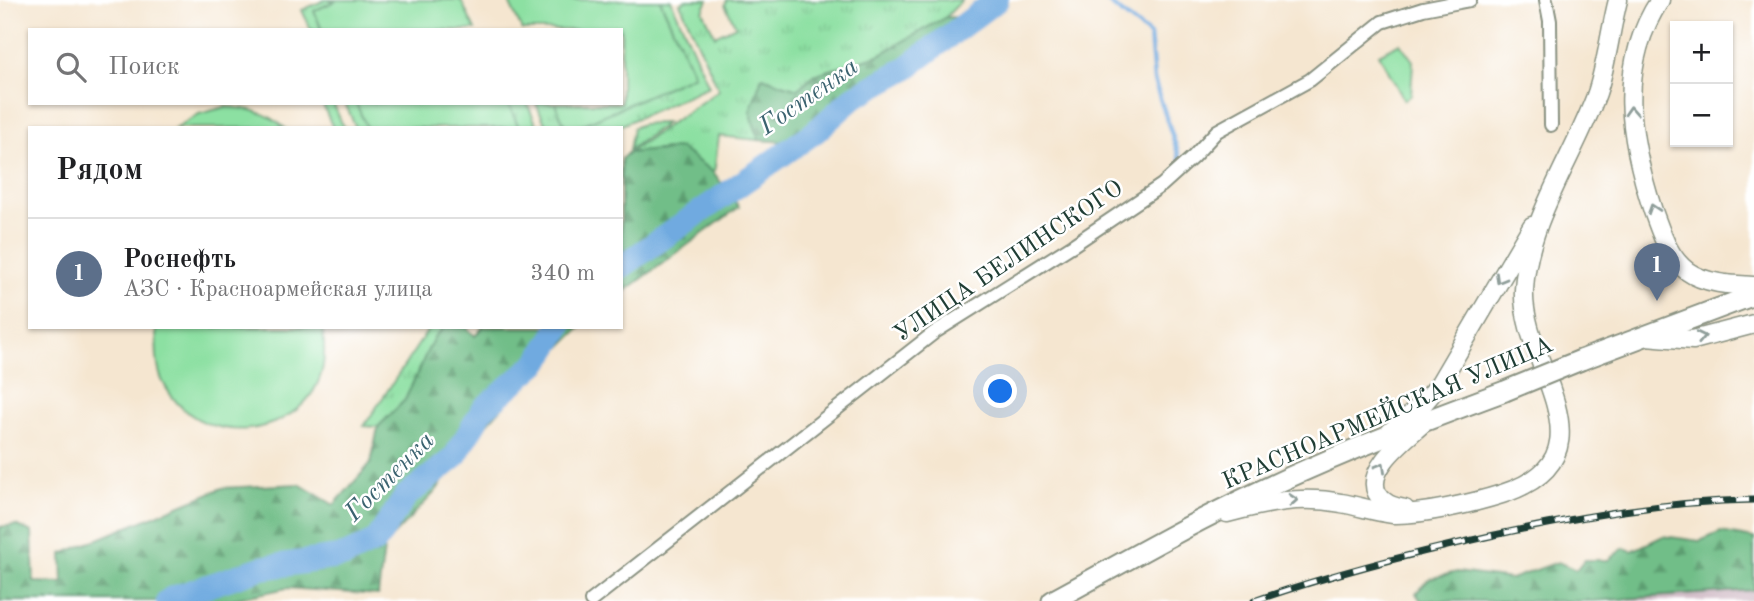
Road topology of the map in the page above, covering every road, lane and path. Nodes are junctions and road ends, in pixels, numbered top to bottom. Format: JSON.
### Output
{"nodes":[{"id":1,"x":1470,"y":0,"type":"edge"},
{"id":2,"x":1546,"y":0,"type":"edge"},
{"id":3,"x":1618,"y":0,"type":"edge"},
{"id":4,"x":1660,"y":0,"type":"edge"},
{"id":5,"x":1551,"y":125,"type":"dead end"},
{"id":6,"x":1548,"y":200,"type":"junction"},
{"id":7,"x":1754,"y":286,"type":"edge"},
{"id":8,"x":1754,"y":295,"type":"edge"},
{"id":9,"x":1754,"y":324,"type":"edge"},
{"id":10,"x":1646,"y":336,"type":"junction"},
{"id":11,"x":1425,"y":421,"type":"junction"},
{"id":12,"x":1381,"y":439,"type":"junction"},
{"id":13,"x":1436,"y":509,"type":"junction"},
{"id":14,"x":1203,"y":519,"type":"junction"},
{"id":15,"x":591,"y":601,"type":"edge"},
{"id":16,"x":1052,"y":601,"type":"edge"}],
"edges":[{"from":1,"to":15,"type":"street","name":"УЛИЦА БЕЛИНСКОГО"},
{"from":2,"to":5,"type":"street"},
{"from":3,"to":6,"type":"main road"},
{"from":7,"to":4,"type":"main road","one_way":true},
{"from":6,"to":12,"type":"main road","one_way":true},
{"from":6,"to":13,"type":"main road"},
{"from":8,"to":10,"type":"main road","name":"КРАСНОАРМЕЙСКАЯ УЛИЦА"},
{"from":10,"to":9,"type":"main road","one_way":true},
{"from":10,"to":11,"type":"main road","name":"КРАСНОАРМЕЙСКАЯ УЛИЦА","bridge":true},
{"from":11,"to":12,"type":"main road","name":"КРАСНОАРМЕЙСКАЯ УЛИЦА"},
{"from":13,"to":11,"type":"main road","one_way":true},
{"from":12,"to":14,"type":"main road","name":"КРАСНОАРМЕЙСКАЯ УЛИЦА"},
{"from":14,"to":13,"type":"main road","one_way":true},
{"from":14,"to":16,"type":"main road","name":"КРАСНОАРМЕЙСКАЯ УЛИЦА"}]}
